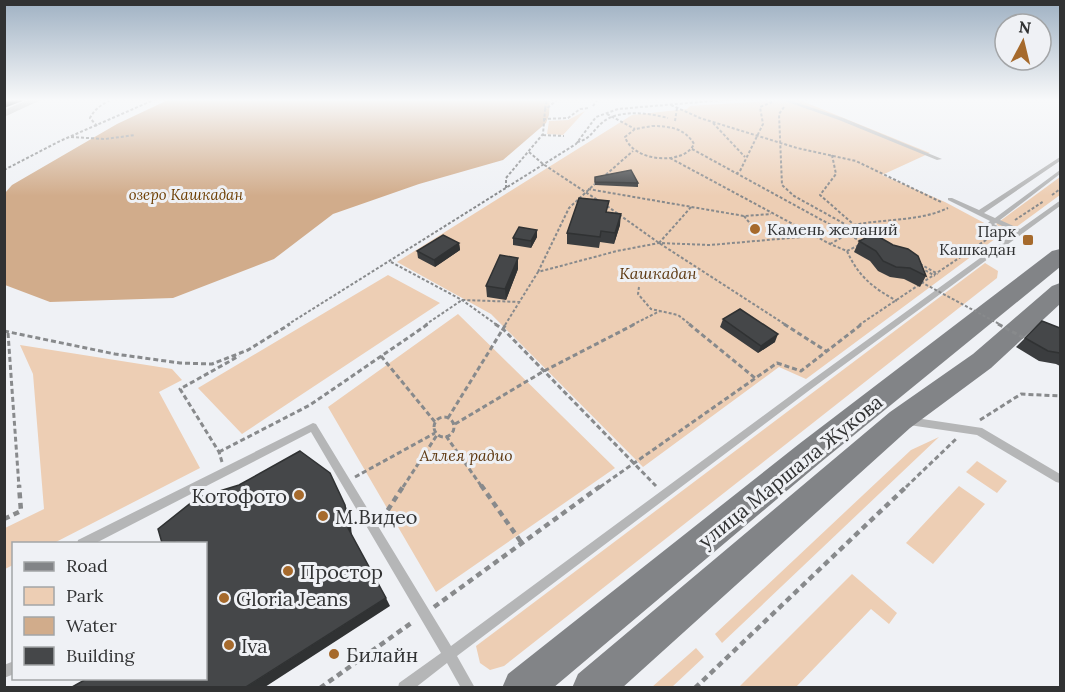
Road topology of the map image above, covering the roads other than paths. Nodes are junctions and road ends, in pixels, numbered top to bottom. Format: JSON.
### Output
{"nodes":[{"id":1,"x":871,"y":131,"type":"edge"},
{"id":2,"x":939,"y":159,"type":"dead end"},
{"id":3,"x":1060,"y":159,"type":"edge"},
{"id":4,"x":1060,"y":172,"type":"edge"},
{"id":5,"x":950,"y":199,"type":"dead end"},
{"id":6,"x":1060,"y":203,"type":"edge"},
{"id":7,"x":979,"y":213,"type":"junction"},
{"id":8,"x":995,"y":221,"type":"junction"},
{"id":9,"x":1017,"y":235,"type":"junction"},
{"id":10,"x":1060,"y":256,"type":"edge"},
{"id":11,"x":1060,"y":291,"type":"edge"},
{"id":12,"x":900,"y":420,"type":"junction"},
{"id":13,"x":1060,"y":478,"type":"edge"},
{"id":14,"x":84,"y":542,"type":"edge"},
{"id":15,"x":450,"y":654,"type":"junction"},
{"id":16,"x":404,"y":687,"type":"edge"},
{"id":17,"x":469,"y":687,"type":"edge"},
{"id":18,"x":522,"y":687,"type":"edge"},
{"id":19,"x":592,"y":687,"type":"edge"}],
"edges":[{"from":1,"to":2,"type":"lane"},
{"from":3,"to":7,"type":"lane"},
{"from":4,"to":8,"type":"lane"},
{"from":5,"to":7,"type":"lane"},
{"from":6,"to":9,"type":"lane"},
{"from":7,"to":8,"type":"lane"},
{"from":8,"to":9,"type":"lane"},
{"from":9,"to":15,"type":"lane"},
{"from":10,"to":18,"type":"main road","name":"улица Маршала Жукова"},
{"from":11,"to":12,"type":"main road","name":"улица Маршала Жукова"},
{"from":12,"to":13,"type":"lane"},
{"from":12,"to":19,"type":"main road","name":"улица Маршала Жукова"},
{"from":14,"to":15,"type":"lane"},
{"from":15,"to":16,"type":"lane"},
{"from":15,"to":17,"type":"lane"}]}
